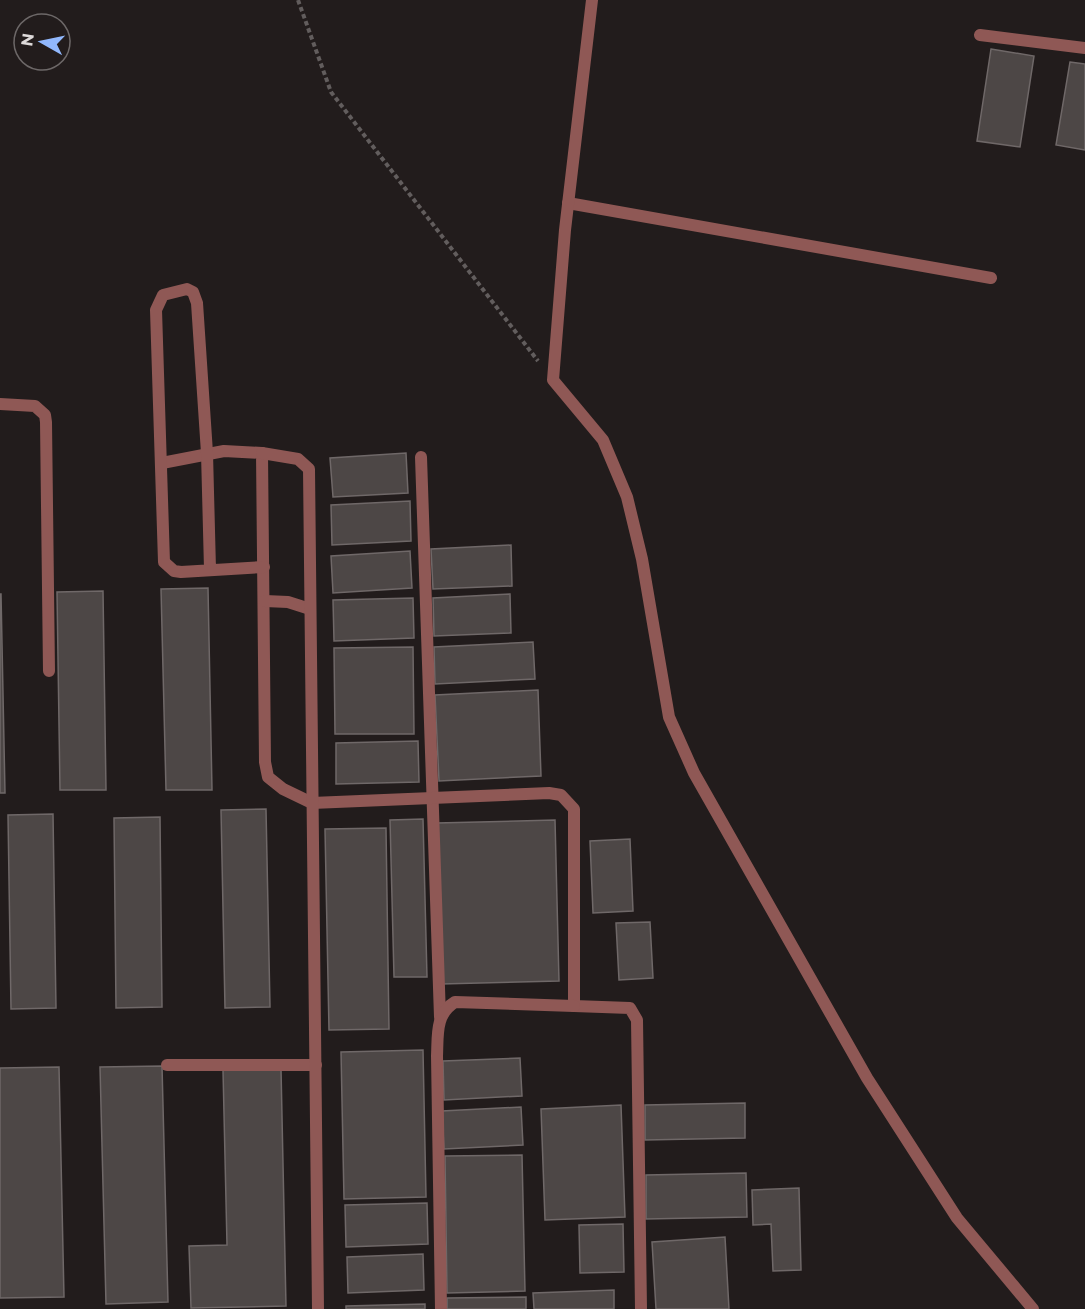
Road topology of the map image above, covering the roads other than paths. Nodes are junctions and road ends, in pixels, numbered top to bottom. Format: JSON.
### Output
{"nodes":[{"id":1,"x":592,"y":0,"type":"edge"},
{"id":2,"x":980,"y":35,"type":"dead end"},
{"id":3,"x":1085,"y":48,"type":"edge"},
{"id":4,"x":568,"y":203,"type":"junction"},
{"id":5,"x":991,"y":278,"type":"dead end"},
{"id":6,"x":0,"y":404,"type":"edge"},
{"id":7,"x":207,"y":453,"type":"junction"},
{"id":8,"x":262,"y":453,"type":"junction"},
{"id":9,"x":421,"y":457,"type":"dead end"},
{"id":10,"x":162,"y":463,"type":"junction"},
{"id":11,"x":264,"y":567,"type":"junction"},
{"id":12,"x":210,"y":569,"type":"junction"},
{"id":13,"x":264,"y":601,"type":"junction"},
{"id":14,"x":310,"y":609,"type":"junction"},
{"id":15,"x":50,"y":671,"type":"dead end"},
{"id":16,"x":434,"y":799,"type":"junction"},
{"id":17,"x":312,"y":803,"type":"junction"},
{"id":18,"x":574,"y":1006,"type":"junction"},
{"id":19,"x":440,"y":1017,"type":"junction"},
{"id":20,"x":167,"y":1065,"type":"dead end"},
{"id":21,"x":316,"y":1065,"type":"junction"},
{"id":22,"x":318,"y":1309,"type":"edge"},
{"id":23,"x":441,"y":1309,"type":"edge"},
{"id":24,"x":641,"y":1309,"type":"edge"},
{"id":25,"x":1033,"y":1309,"type":"edge"}],
"edges":[{"from":1,"to":4,"type":"street"},
{"from":2,"to":3,"type":"street"},
{"from":4,"to":5,"type":"street"},
{"from":4,"to":25,"type":"street"},
{"from":6,"to":15,"type":"street"},
{"from":7,"to":8,"type":"street"},
{"from":7,"to":10,"type":"street"},
{"from":7,"to":10,"type":"street"},
{"from":7,"to":12,"type":"street"},
{"from":8,"to":11,"type":"street"},
{"from":8,"to":14,"type":"street"},
{"from":9,"to":16,"type":"street"},
{"from":10,"to":12,"type":"street"},
{"from":11,"to":12,"type":"street"},
{"from":11,"to":13,"type":"street"},
{"from":13,"to":14,"type":"street"},
{"from":13,"to":17,"type":"street"},
{"from":14,"to":17,"type":"street"},
{"from":16,"to":17,"type":"street"},
{"from":16,"to":18,"type":"street"},
{"from":16,"to":19,"type":"street"},
{"from":17,"to":21,"type":"street"},
{"from":18,"to":19,"type":"street"},
{"from":18,"to":24,"type":"street"},
{"from":19,"to":23,"type":"street"},
{"from":20,"to":21,"type":"street"},
{"from":21,"to":22,"type":"street"}]}
